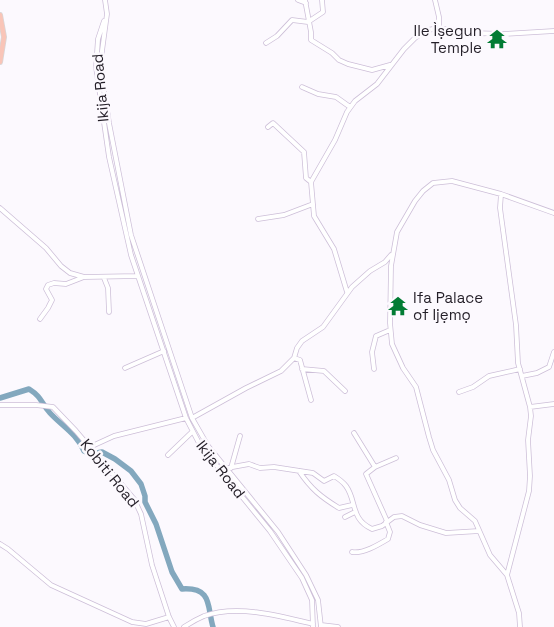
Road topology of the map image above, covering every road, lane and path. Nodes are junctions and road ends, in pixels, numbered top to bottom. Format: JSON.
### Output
{"nodes":[{"id":1,"x":105,"y":0,"type":"edge"},
{"id":2,"x":298,"y":0,"type":"edge"},
{"id":3,"x":322,"y":0,"type":"edge"},
{"id":4,"x":435,"y":0,"type":"edge"},
{"id":5,"x":305,"y":2,"type":"edge"},
{"id":6,"x":107,"y":14,"type":"junction"},
{"id":7,"x":0,"y":15,"type":"edge"},
{"id":8,"x":308,"y":22,"type":"junction"},
{"id":9,"x":439,"y":28,"type":"junction"},
{"id":10,"x":554,"y":31,"type":"edge"},
{"id":11,"x":266,"y":43,"type":"dead end"},
{"id":12,"x":0,"y":62,"type":"edge"},
{"id":13,"x":390,"y":65,"type":"junction"},
{"id":14,"x":302,"y":87,"type":"dead end"},
{"id":15,"x":350,"y":107,"type":"junction"},
{"id":16,"x":268,"y":127,"type":"dead end"},
{"id":17,"x":311,"y":182,"type":"junction"},
{"id":18,"x":501,"y":194,"type":"junction"},
{"id":19,"x":313,"y":204,"type":"junction"},
{"id":20,"x":0,"y":208,"type":"edge"},
{"id":21,"x":554,"y":214,"type":"edge"},
{"id":22,"x":258,"y":219,"type":"dead end"},
{"id":23,"x":392,"y":253,"type":"junction"},
{"id":24,"x":138,"y":276,"type":"junction"},
{"id":25,"x":84,"y":277,"type":"junction"},
{"id":26,"x":104,"y":278,"type":"junction"},
{"id":27,"x":347,"y":292,"type":"junction"},
{"id":28,"x":109,"y":312,"type":"dead end"},
{"id":29,"x":40,"y":319,"type":"dead end"},
{"id":30,"x":390,"y":330,"type":"junction"},
{"id":31,"x":164,"y":351,"type":"junction"},
{"id":32,"x":554,"y":352,"type":"edge"},
{"id":33,"x":294,"y":358,"type":"junction"},
{"id":34,"x":125,"y":368,"type":"dead end"},
{"id":35,"x":302,"y":369,"type":"junction"},
{"id":36,"x":374,"y":369,"type":"dead end"},
{"id":37,"x":520,"y":370,"type":"junction"},
{"id":38,"x":522,"y":376,"type":"junction"},
{"id":39,"x":345,"y":391,"type":"dead end"},
{"id":40,"x":459,"y":392,"type":"dead end"},
{"id":41,"x":311,"y":400,"type":"dead end"},
{"id":42,"x":554,"y":404,"type":"edge"},
{"id":43,"x":0,"y":405,"type":"edge"},
{"id":44,"x":530,"y":407,"type":"junction"},
{"id":45,"x":186,"y":418,"type":"junction"},
{"id":46,"x":192,"y":418,"type":"junction"},
{"id":47,"x":192,"y":432,"type":"junction"},
{"id":48,"x":354,"y":433,"type":"dead end"},
{"id":49,"x":240,"y":436,"type":"dead end"},
{"id":50,"x":90,"y":447,"type":"junction"},
{"id":51,"x":168,"y":455,"type":"dead end"},
{"id":52,"x":396,"y":458,"type":"dead end"},
{"id":53,"x":375,"y":467,"type":"junction"},
{"id":54,"x":229,"y":468,"type":"junction"},
{"id":55,"x":299,"y":471,"type":"junction"},
{"id":56,"x":352,"y":505,"type":"junction"},
{"id":57,"x":355,"y":512,"type":"junction"},
{"id":58,"x":345,"y":518,"type":"dead end"},
{"id":59,"x":386,"y":522,"type":"junction"},
{"id":60,"x":479,"y":531,"type":"junction"},
{"id":61,"x":0,"y":544,"type":"edge"},
{"id":62,"x":352,"y":552,"type":"dead end"},
{"id":63,"x":507,"y":575,"type":"junction"},
{"id":64,"x":169,"y":617,"type":"junction"},
{"id":65,"x":313,"y":625,"type":"edge"},
{"id":66,"x":321,"y":626,"type":"edge"},
{"id":67,"x":174,"y":627,"type":"edge"},
{"id":68,"x":184,"y":627,"type":"edge"},
{"id":69,"x":338,"y":627,"type":"edge"},
{"id":70,"x":520,"y":627,"type":"edge"}],
"edges":[{"from":1,"to":6,"type":"street"},
{"from":2,"to":5,"type":"street"},
{"from":3,"to":8,"type":"street"},
{"from":4,"to":9,"type":"street"},
{"from":5,"to":8,"type":"street"},
{"from":6,"to":24,"type":"street","name":"Ikija Road"},
{"from":6,"to":46,"type":"street","name":"Ikija Road"},
{"from":7,"to":12,"type":"main road"},
{"from":8,"to":11,"type":"street"},
{"from":8,"to":13,"type":"street"},
{"from":9,"to":10,"type":"street"},
{"from":9,"to":13,"type":"street"},
{"from":13,"to":15,"type":"street"},
{"from":14,"to":15,"type":"street"},
{"from":15,"to":17,"type":"street"},
{"from":16,"to":17,"type":"street"},
{"from":17,"to":19,"type":"street"},
{"from":18,"to":21,"type":"street"},
{"from":18,"to":23,"type":"street"},
{"from":18,"to":37,"type":"street"},
{"from":19,"to":22,"type":"street"},
{"from":19,"to":27,"type":"street"},
{"from":20,"to":25,"type":"street"},
{"from":23,"to":27,"type":"street"},
{"from":23,"to":30,"type":"street"},
{"from":24,"to":26,"type":"street"},
{"from":24,"to":31,"type":"street","name":"Ikija Road"},
{"from":25,"to":26,"type":"street"},
{"from":25,"to":29,"type":"street"},
{"from":26,"to":28,"type":"street"},
{"from":27,"to":33,"type":"street"},
{"from":30,"to":36,"type":"street"},
{"from":30,"to":60,"type":"street"},
{"from":31,"to":34,"type":"street"},
{"from":31,"to":45,"type":"street","name":"Ikija Road"},
{"from":32,"to":38,"type":"street"},
{"from":33,"to":35,"type":"street"},
{"from":33,"to":46,"type":"street"},
{"from":35,"to":39,"type":"street"},
{"from":35,"to":41,"type":"street"},
{"from":37,"to":38,"type":"street"},
{"from":37,"to":40,"type":"street"},
{"from":38,"to":44,"type":"street"},
{"from":42,"to":44,"type":"street"},
{"from":43,"to":50,"type":"street","name":"Kobiti Road"},
{"from":44,"to":63,"type":"street"},
{"from":45,"to":47,"type":"street","name":"Ikija Road"},
{"from":45,"to":50,"type":"street"},
{"from":46,"to":54,"type":"street","name":"Ikija Road"},
{"from":47,"to":51,"type":"street"},
{"from":47,"to":65,"type":"street","name":"Ikija Road"},
{"from":48,"to":53,"type":"street"},
{"from":49,"to":54,"type":"street"},
{"from":50,"to":64,"type":"street","name":"Kobiti Road"},
{"from":52,"to":53,"type":"street"},
{"from":53,"to":59,"type":"street"},
{"from":54,"to":55,"type":"street"},
{"from":54,"to":66,"type":"street","name":"Ikija Road"},
{"from":55,"to":56,"type":"street"},
{"from":55,"to":56,"type":"street"},
{"from":56,"to":57,"type":"street"},
{"from":57,"to":58,"type":"street"},
{"from":57,"to":59,"type":"street"},
{"from":59,"to":60,"type":"street"},
{"from":59,"to":62,"type":"street"},
{"from":60,"to":63,"type":"street"},
{"from":61,"to":64,"type":"street"},
{"from":63,"to":70,"type":"street"},
{"from":64,"to":67,"type":"street","name":"Kobiti Road"},
{"from":65,"to":68,"type":"street"},
{"from":66,"to":69,"type":"street"}]}
